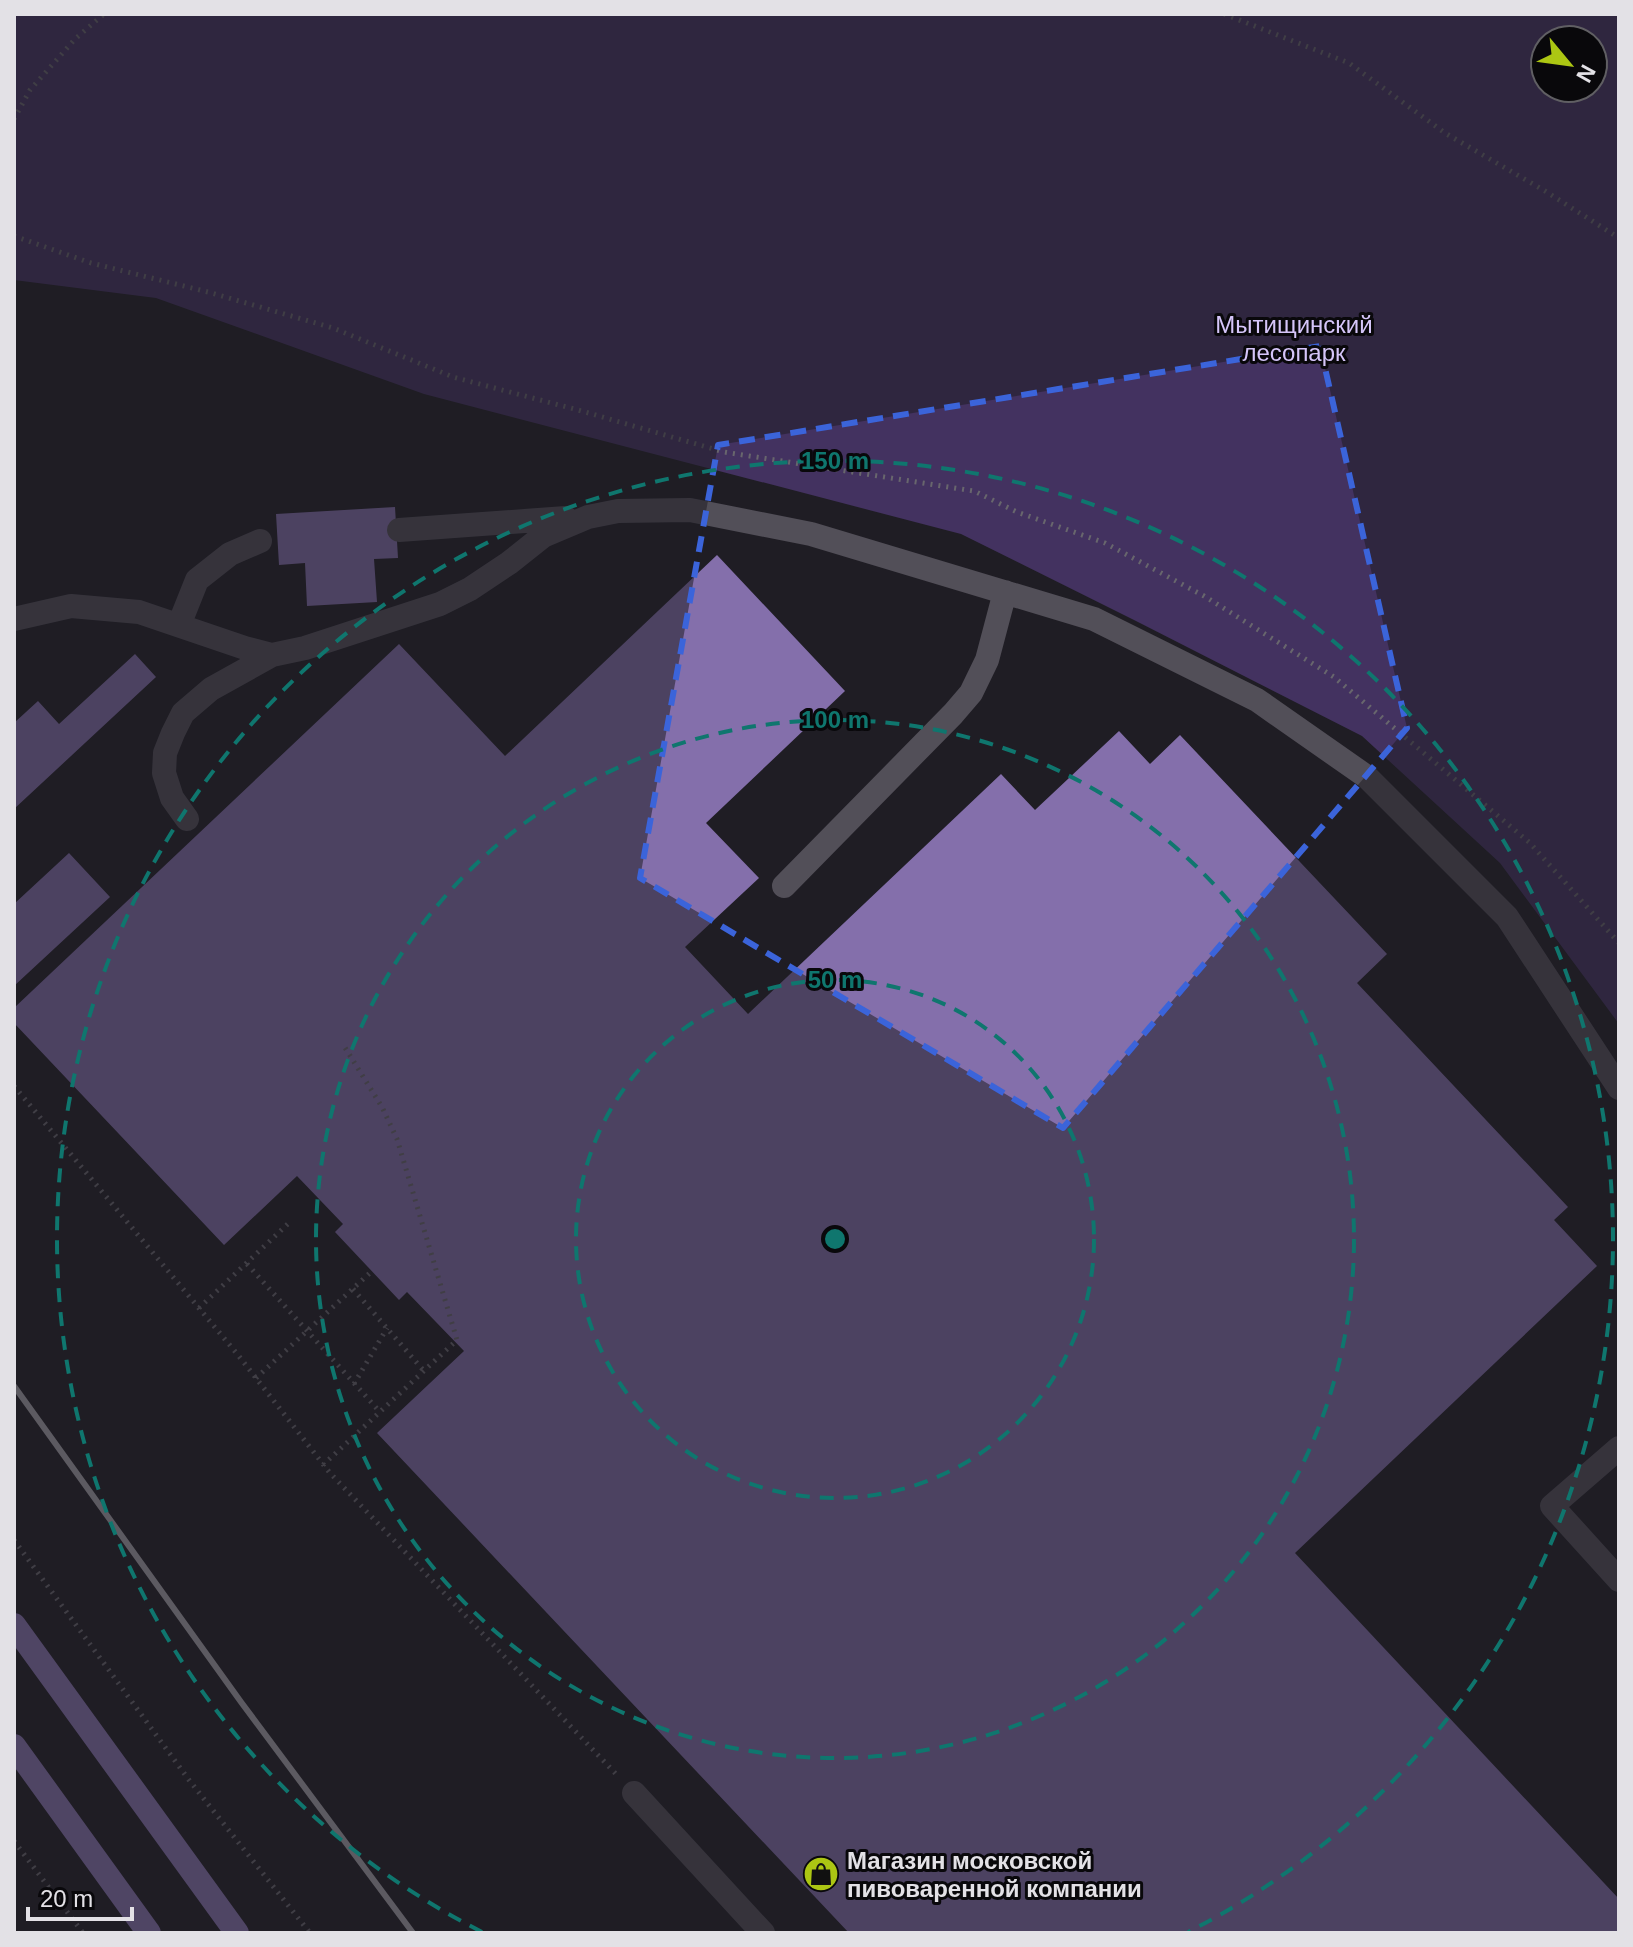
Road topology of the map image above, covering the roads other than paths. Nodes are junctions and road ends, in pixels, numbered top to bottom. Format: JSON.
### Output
{"nodes":[{"id":1,"x":588,"y":517,"type":"junction"},
{"id":2,"x":399,"y":530,"type":"dead end"},
{"id":3,"x":260,"y":541,"type":"dead end"},
{"id":4,"x":1005,"y":592,"type":"junction"},
{"id":5,"x":14,"y":619,"type":"edge"},
{"id":6,"x":179,"y":625,"type":"junction"},
{"id":7,"x":272,"y":655,"type":"junction"},
{"id":8,"x":187,"y":819,"type":"dead end"},
{"id":9,"x":784,"y":886,"type":"dead end"},
{"id":10,"x":1619,"y":1088,"type":"edge"},
{"id":11,"x":1619,"y":1448,"type":"edge"},
{"id":12,"x":1619,"y":1580,"type":"edge"},
{"id":13,"x":14,"y":1625,"type":"edge"},
{"id":14,"x":14,"y":1746,"type":"edge"},
{"id":15,"x":634,"y":1793,"type":"road end"},
{"id":16,"x":149,"y":1933,"type":"edge"},
{"id":17,"x":237,"y":1933,"type":"edge"},
{"id":18,"x":763,"y":1933,"type":"edge"}],
"edges":[{"from":1,"to":2,"type":"lane"},
{"from":1,"to":4,"type":"lane"},
{"from":1,"to":7,"type":"lane"},
{"from":3,"to":6,"type":"lane"},
{"from":4,"to":9,"type":"lane"},
{"from":4,"to":10,"type":"lane"},
{"from":5,"to":6,"type":"lane"},
{"from":6,"to":7,"type":"lane"},
{"from":7,"to":8,"type":"lane"},
{"from":11,"to":12,"type":"lane"},
{"from":13,"to":17,"type":"main road"},
{"from":14,"to":16,"type":"main road"},
{"from":15,"to":18,"type":"lane"}]}
